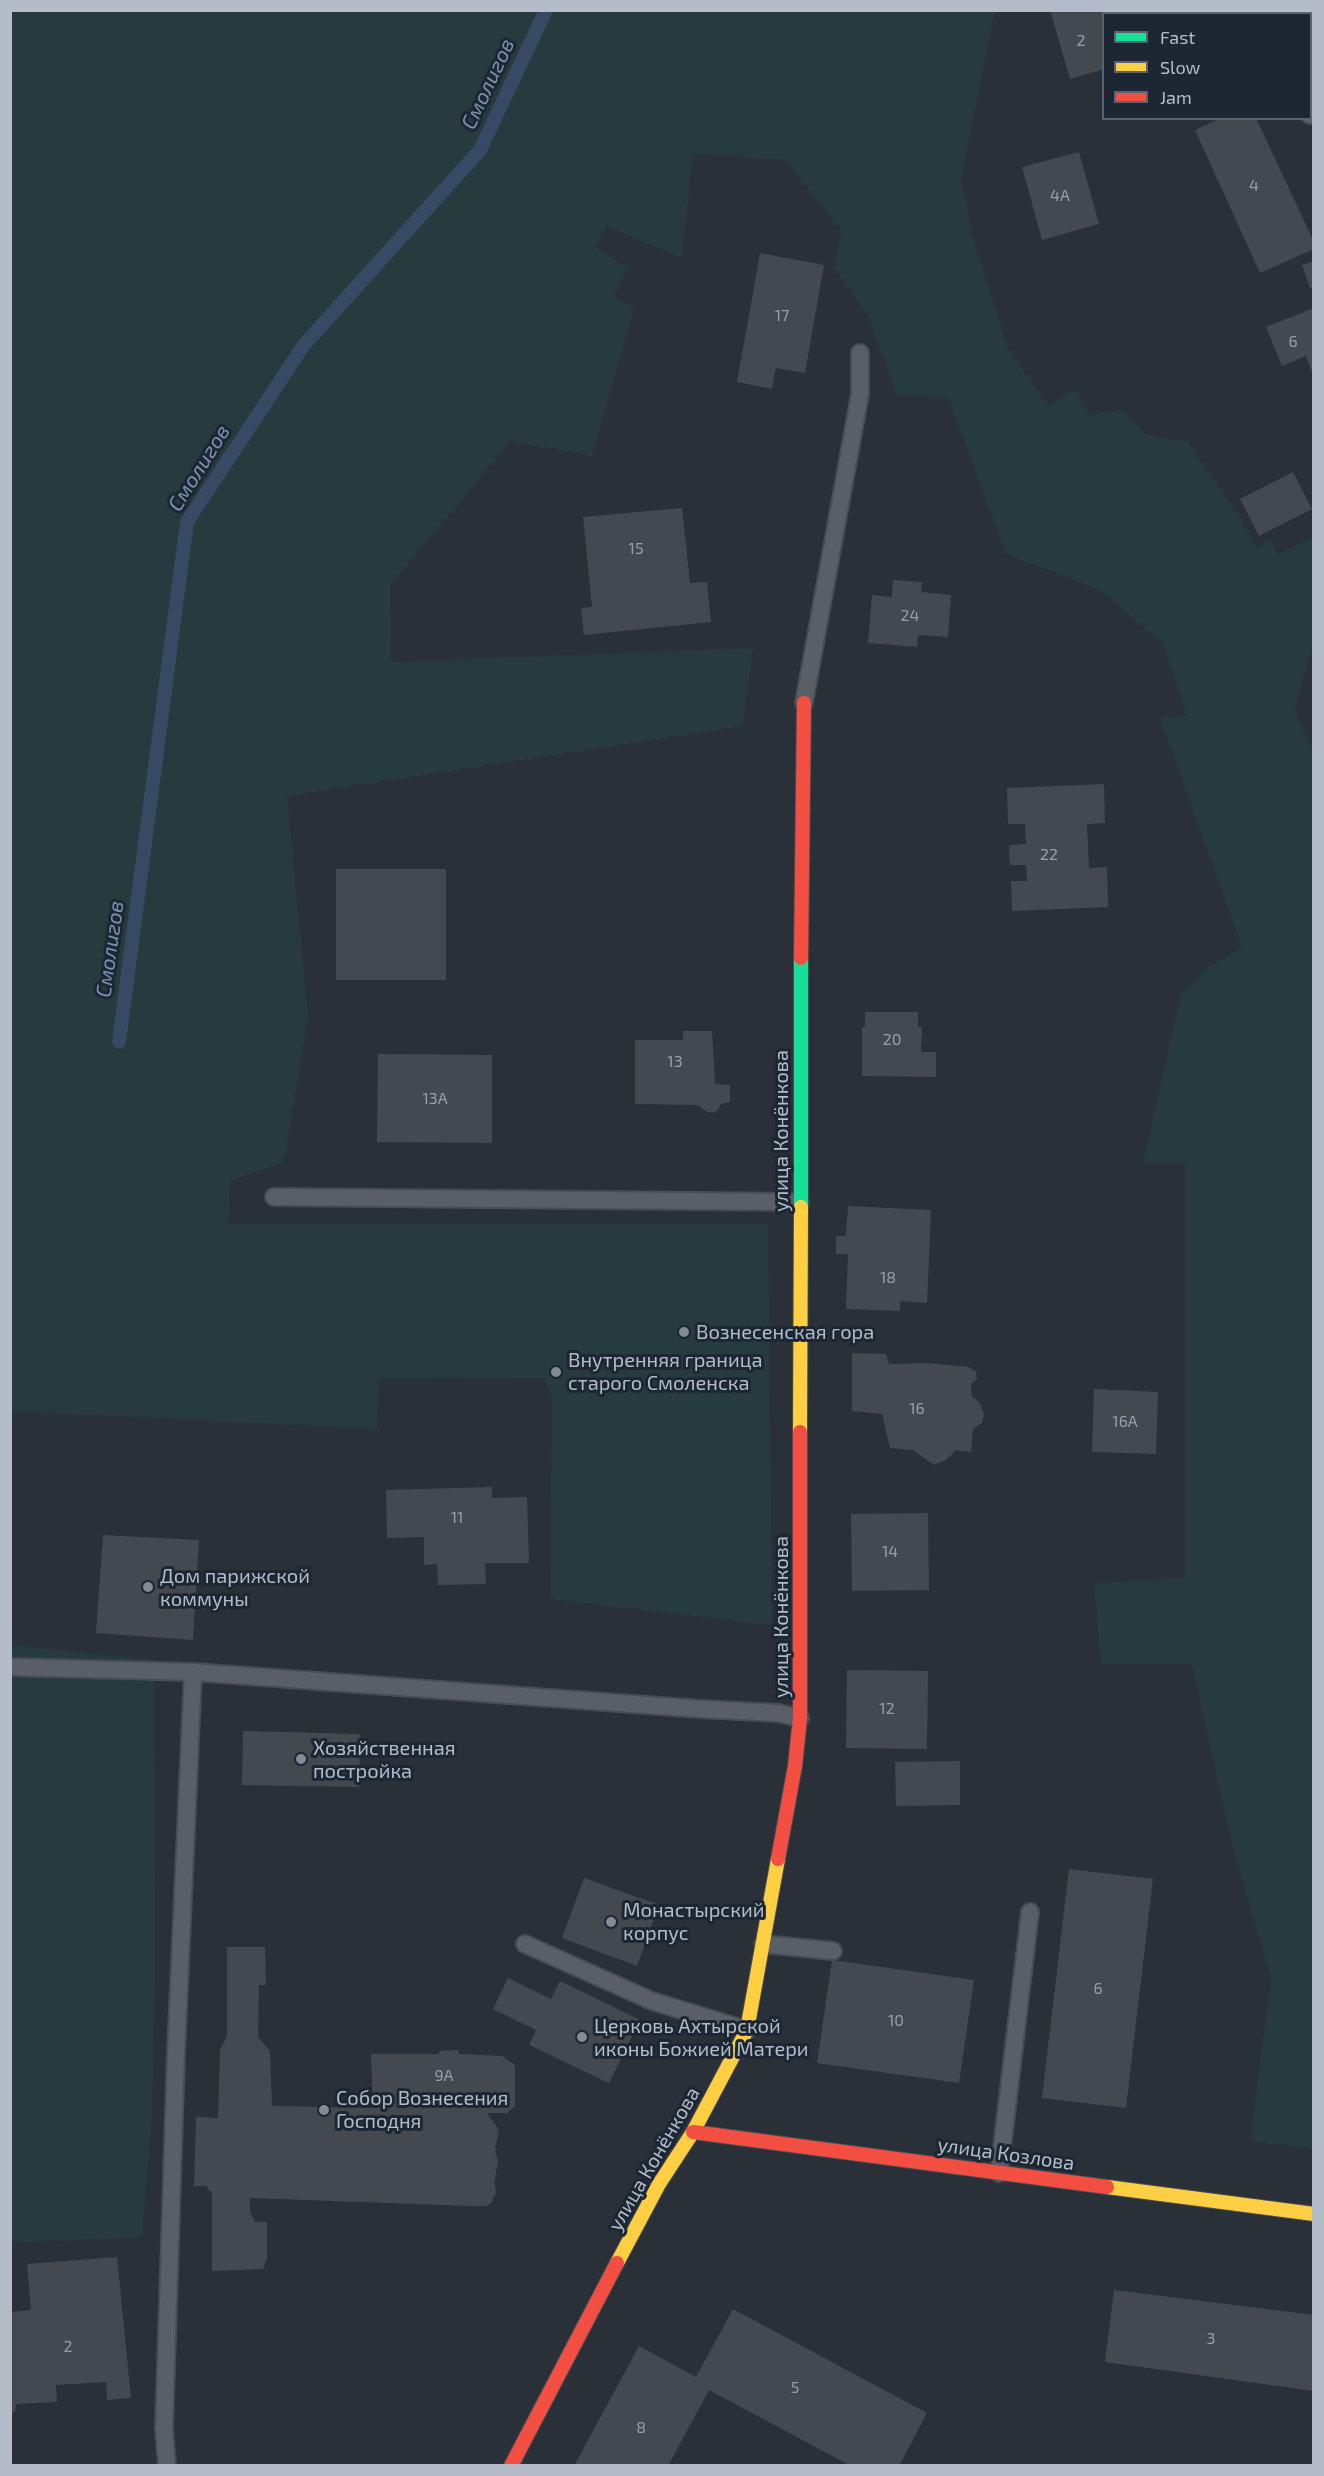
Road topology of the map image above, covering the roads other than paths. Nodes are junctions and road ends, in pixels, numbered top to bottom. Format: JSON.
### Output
{"nodes":[{"id":1,"x":860,"y":353,"type":"dead end"},
{"id":2,"x":804,"y":703,"type":"joint"},
{"id":3,"x":274,"y":1197,"type":"dead end"},
{"id":4,"x":800,"y":1202,"type":"junction"},
{"id":5,"x":10,"y":1667,"type":"edge"},
{"id":6,"x":194,"y":1672,"type":"junction"},
{"id":7,"x":800,"y":1718,"type":"junction"},
{"id":8,"x":1030,"y":1912,"type":"dead end"},
{"id":9,"x":525,"y":1944,"type":"dead end"},
{"id":10,"x":763,"y":1944,"type":"junction"},
{"id":11,"x":833,"y":1951,"type":"dead end"},
{"id":12,"x":747,"y":2030,"type":"junction"},
{"id":13,"x":693,"y":2132,"type":"junction"},
{"id":14,"x":999,"y":2173,"type":"junction"},
{"id":15,"x":1314,"y":2214,"type":"edge"},
{"id":16,"x":167,"y":2466,"type":"edge"},
{"id":17,"x":511,"y":2466,"type":"edge"}],
"edges":[{"from":1,"to":2,"type":"lane"},
{"from":2,"to":4,"type":"street","name":"улица Конёнкова"},
{"from":3,"to":4,"type":"lane"},
{"from":4,"to":7,"type":"street","name":"улица Конёнкова"},
{"from":5,"to":6,"type":"lane"},
{"from":6,"to":7,"type":"lane"},
{"from":6,"to":16,"type":"lane"},
{"from":7,"to":10,"type":"street","name":"улица Конёнкова"},
{"from":8,"to":14,"type":"lane"},
{"from":9,"to":12,"type":"lane"},
{"from":10,"to":11,"type":"lane"},
{"from":10,"to":12,"type":"street","name":"улица Конёнкова"},
{"from":12,"to":13,"type":"street","name":"улица Конёнкова"},
{"from":13,"to":14,"type":"street","name":"улица Козлова"},
{"from":13,"to":17,"type":"street","name":"улица Конёнкова"},
{"from":14,"to":15,"type":"street","name":"улица Козлова"}]}
